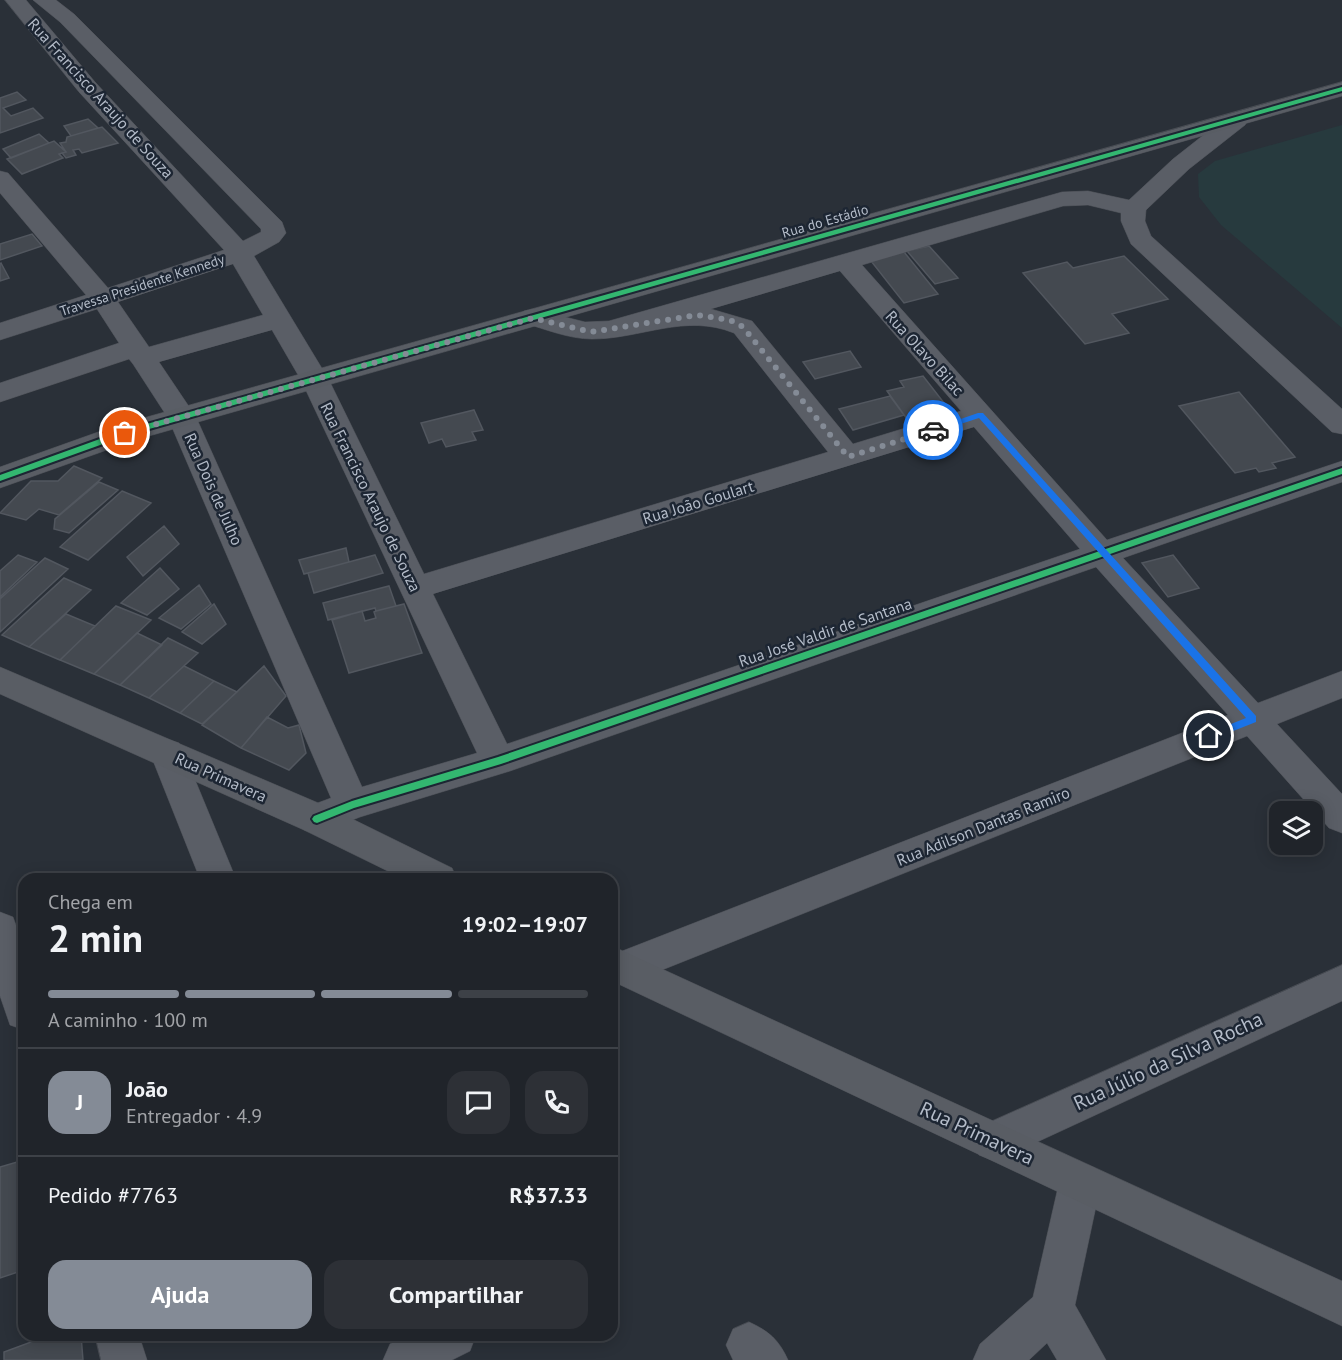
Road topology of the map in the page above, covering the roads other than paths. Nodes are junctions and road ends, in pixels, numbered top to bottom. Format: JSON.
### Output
{"nodes":[{"id":1,"x":15,"y":0,"type":"edge"},
{"id":2,"x":43,"y":0,"type":"edge"},
{"id":3,"x":1342,"y":89,"type":"edge"},
{"id":4,"x":1237,"y":120,"type":"junction"},
{"id":5,"x":0,"y":178,"type":"edge"},
{"id":6,"x":1134,"y":208,"type":"junction"},
{"id":7,"x":240,"y":253,"type":"junction"},
{"id":8,"x":846,"y":263,"type":"junction"},
{"id":9,"x":103,"y":299,"type":"junction"},
{"id":10,"x":533,"y":318,"type":"junction"},
{"id":11,"x":279,"y":319,"type":"junction"},
{"id":12,"x":619,"y":327,"type":"junction"},
{"id":13,"x":0,"y":332,"type":"edge"},
{"id":14,"x":139,"y":353,"type":"junction"},
{"id":15,"x":315,"y":380,"type":"junction"},
{"id":16,"x":0,"y":393,"type":"edge"},
{"id":17,"x":981,"y":415,"type":"junction"},
{"id":18,"x":182,"y":417,"type":"junction"},
{"id":19,"x":1342,"y":425,"type":"edge"},
{"id":20,"x":848,"y":457,"type":"junction"},
{"id":21,"x":1342,"y":471,"type":"edge"},
{"id":22,"x":0,"y":478,"type":"edge"},
{"id":23,"x":1100,"y":552,"type":"junction"},
{"id":24,"x":415,"y":588,"type":"junction"},
{"id":25,"x":0,"y":680,"type":"edge"},
{"id":26,"x":1342,"y":684,"type":"edge"},
{"id":27,"x":1253,"y":719,"type":"junction"},
{"id":28,"x":167,"y":753,"type":"junction"},
{"id":29,"x":498,"y":761,"type":"junction"},
{"id":30,"x":352,"y":805,"type":"junction"},
{"id":31,"x":1342,"y":818,"type":"edge"},
{"id":32,"x":317,"y":819,"type":"junction"},
{"id":33,"x":216,"y":873,"type":"edge"},
{"id":34,"x":427,"y":873,"type":"edge"},
{"id":35,"x":0,"y":928,"type":"edge"},
{"id":36,"x":618,"y":966,"type":"edge"},
{"id":37,"x":1342,"y":982,"type":"edge"},
{"id":38,"x":18,"y":991,"type":"edge"},
{"id":39,"x":994,"y":1141,"type":"junction"},
{"id":40,"x":1080,"y":1183,"type":"junction"},
{"id":41,"x":1342,"y":1304,"type":"edge"},
{"id":42,"x":1052,"y":1309,"type":"junction"},
{"id":43,"x":119,"y":1341,"type":"edge"},
{"id":44,"x":438,"y":1341,"type":"edge"},
{"id":45,"x":407,"y":1353,"type":"edge"},
{"id":46,"x":124,"y":1360,"type":"edge"},
{"id":47,"x":996,"y":1360,"type":"edge"},
{"id":48,"x":1083,"y":1360,"type":"edge"}],
"edges":[{"from":1,"to":7,"type":"street","name":"Rua Francisco Araujo de Souza"},
{"from":2,"to":7,"type":"street","name":"Travessa Presidente Kennedy"},
{"from":3,"to":4,"type":"street","name":"Rua do Estádio"},
{"from":4,"to":6,"type":"street"},
{"from":4,"to":10,"type":"street","name":"Rua do Estádio"},
{"from":5,"to":9,"type":"street","name":"Rua Dois de Julho"},
{"from":6,"to":8,"type":"street"},
{"from":6,"to":19,"type":"street"},
{"from":7,"to":9,"type":"street","name":"Travessa Presidente Kennedy"},
{"from":7,"to":11,"type":"street","name":"Rua Francisco Araujo de Souza"},
{"from":8,"to":12,"type":"street"},
{"from":8,"to":17,"type":"street","name":"Rua Olavo Bilac"},
{"from":9,"to":13,"type":"street","name":"Travessa Presidente Kennedy"},
{"from":9,"to":14,"type":"street","name":"Rua Dois de Julho"},
{"from":10,"to":12,"type":"street"},
{"from":10,"to":15,"type":"street","name":"Rua do Estádio"},
{"from":11,"to":14,"type":"street"},
{"from":11,"to":15,"type":"street","name":"Rua Francisco Araujo de Souza"},
{"from":12,"to":20,"type":"street"},
{"from":14,"to":16,"type":"street"},
{"from":14,"to":18,"type":"street","name":"Rua Dois de Julho"},
{"from":15,"to":18,"type":"street","name":"Rua do Estádio"},
{"from":15,"to":24,"type":"street","name":"Rua Francisco Araujo de Souza"},
{"from":17,"to":20,"type":"street","name":"Rua João Goulart"},
{"from":17,"to":23,"type":"street","name":"Rua Olavo Bilac"},
{"from":18,"to":22,"type":"street","name":"Rua do Estádio"},
{"from":18,"to":30,"type":"street","name":"Rua Dois de Julho"},
{"from":20,"to":24,"type":"street","name":"Rua João Goulart"},
{"from":21,"to":23,"type":"street","name":"Rua José Valdir de Santana"},
{"from":23,"to":27,"type":"street","name":"Rua Olavo Bilac"},
{"from":23,"to":29,"type":"street","name":"Rua José Valdir de Santana"},
{"from":24,"to":29,"type":"street","name":"Rua Francisco Araujo de Souza"},
{"from":25,"to":28,"type":"street","name":"Rua Primavera"},
{"from":26,"to":27,"type":"street","name":"Rua Adilson Dantas Ramiro"},
{"from":27,"to":31,"type":"street","name":"Rua Olavo Bilac"},
{"from":27,"to":36,"type":"street","name":"Rua Adilson Dantas Ramiro"},
{"from":28,"to":32,"type":"street","name":"Rua Primavera"},
{"from":28,"to":33,"type":"street"},
{"from":29,"to":30,"type":"street","name":"Rua José Valdir de Santana"},
{"from":30,"to":32,"type":"street","name":"Rua José Valdir de Santana"},
{"from":32,"to":34,"type":"street","name":"Rua Primavera"},
{"from":35,"to":38,"type":"street"},
{"from":36,"to":39,"type":"street","name":"Rua Primavera"},
{"from":37,"to":39,"type":"street","name":"Rua Júlio da Silva Rocha"},
{"from":39,"to":40,"type":"street","name":"Rua Primavera"},
{"from":40,"to":41,"type":"street","name":"Rua Primavera"},
{"from":40,"to":42,"type":"street"},
{"from":42,"to":47,"type":"street"},
{"from":42,"to":48,"type":"street"},
{"from":43,"to":46,"type":"street"},
{"from":44,"to":45,"type":"street"}]}
